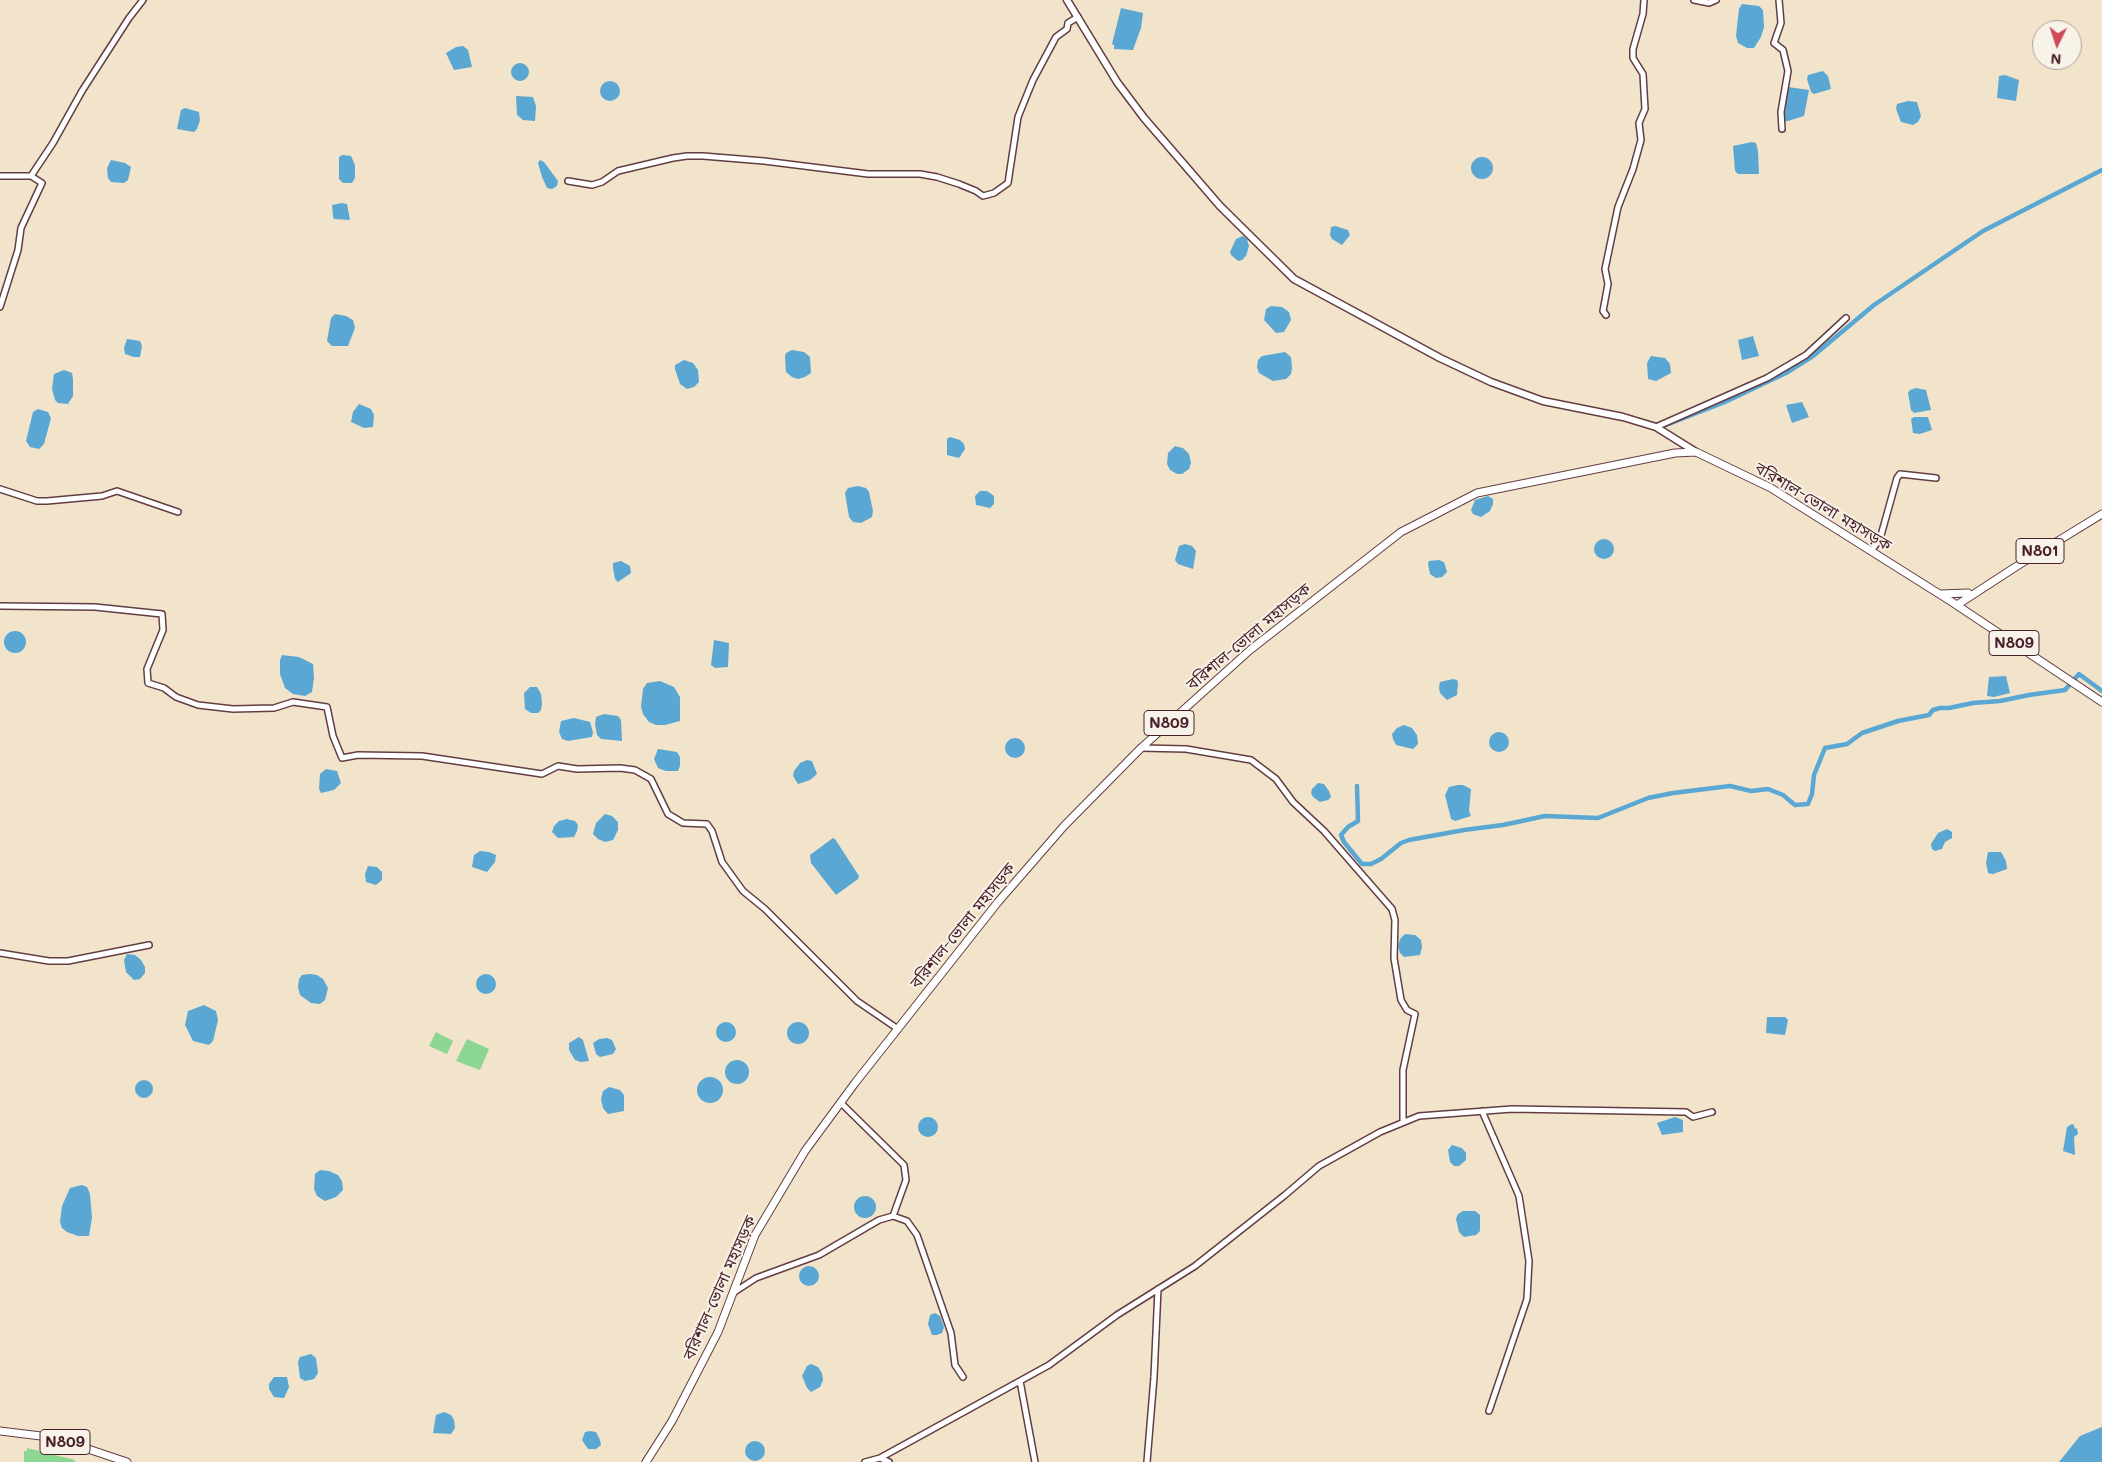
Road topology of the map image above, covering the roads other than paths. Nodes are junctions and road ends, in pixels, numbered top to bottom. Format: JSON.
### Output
{"nodes":[{"id":1,"x":142,"y":0,"type":"edge"},
{"id":2,"x":1067,"y":0,"type":"edge"},
{"id":3,"x":1644,"y":0,"type":"edge"},
{"id":4,"x":1694,"y":0,"type":"edge"},
{"id":5,"x":1716,"y":0,"type":"edge"},
{"id":6,"x":1778,"y":0,"type":"edge"},
{"id":7,"x":1078,"y":17,"type":"junction"},
{"id":8,"x":1782,"y":129,"type":"dead end"},
{"id":9,"x":0,"y":176,"type":"edge"},
{"id":10,"x":31,"y":176,"type":"junction"},
{"id":11,"x":568,"y":181,"type":"dead end"},
{"id":12,"x":0,"y":307,"type":"edge"},
{"id":13,"x":1606,"y":315,"type":"dead end"},
{"id":14,"x":1846,"y":318,"type":"dead end"},
{"id":15,"x":1656,"y":426,"type":"junction"},
{"id":16,"x":1696,"y":452,"type":"junction"},
{"id":17,"x":1936,"y":478,"type":"dead end"},
{"id":18,"x":0,"y":489,"type":"edge"},
{"id":19,"x":178,"y":512,"type":"dead end"},
{"id":20,"x":2102,"y":514,"type":"edge"},
{"id":21,"x":1871,"y":551,"type":"junction"},
{"id":22,"x":1939,"y":594,"type":"junction"},
{"id":23,"x":1970,"y":594,"type":"junction"},
{"id":24,"x":1954,"y":604,"type":"junction"},
{"id":25,"x":0,"y":606,"type":"edge"},
{"id":26,"x":1970,"y":613,"type":"junction"},
{"id":27,"x":2102,"y":702,"type":"edge"},
{"id":28,"x":1141,"y":748,"type":"junction"},
{"id":29,"x":149,"y":945,"type":"dead end"},
{"id":30,"x":0,"y":953,"type":"edge"},
{"id":31,"x":898,"y":1029,"type":"junction"},
{"id":32,"x":841,"y":1103,"type":"junction"},
{"id":33,"x":1482,"y":1111,"type":"junction"},
{"id":34,"x":1712,"y":1112,"type":"dead end"},
{"id":35,"x":1403,"y":1122,"type":"junction"},
{"id":36,"x":893,"y":1216,"type":"junction"},
{"id":37,"x":1158,"y":1289,"type":"junction"},
{"id":38,"x":733,"y":1293,"type":"junction"},
{"id":39,"x":963,"y":1377,"type":"dead end"},
{"id":40,"x":1020,"y":1381,"type":"junction"},
{"id":41,"x":1489,"y":1411,"type":"dead end"},
{"id":42,"x":0,"y":1431,"type":"edge"},
{"id":43,"x":880,"y":1458,"type":"junction"},
{"id":44,"x":127,"y":1462,"type":"edge"},
{"id":45,"x":646,"y":1462,"type":"edge"},
{"id":46,"x":865,"y":1462,"type":"edge"},
{"id":47,"x":888,"y":1462,"type":"edge"},
{"id":48,"x":1036,"y":1462,"type":"edge"},
{"id":49,"x":1147,"y":1462,"type":"edge"}],
"edges":[{"from":1,"to":10,"type":"street"},
{"from":2,"to":7,"type":"main road"},
{"from":3,"to":13,"type":"street"},
{"from":4,"to":5,"type":"street"},
{"from":6,"to":8,"type":"street"},
{"from":7,"to":11,"type":"street"},
{"from":7,"to":15,"type":"main road"},
{"from":9,"to":10,"type":"street"},
{"from":10,"to":12,"type":"street"},
{"from":14,"to":15,"type":"street"},
{"from":15,"to":16,"type":"main road"},
{"from":16,"to":21,"type":"highway","name":"বরিশাল-ভোলা মহাসড়ক","number":"N809"},
{"from":16,"to":28,"type":"highway","name":"বরিশাল-ভোলা মহাসড়ক","number":"N809"},
{"from":17,"to":21,"type":"street"},
{"from":18,"to":19,"type":"street"},
{"from":20,"to":23,"type":"highway","number":"N801"},
{"from":21,"to":22,"type":"highway","name":"বরিশাল-ভোলা মহাসড়ক","number":"N809"},
{"from":22,"to":23,"type":"highway","number":"N801"},
{"from":22,"to":24,"type":"highway","name":"বরিশাল-ভোলা মহাসড়ক","number":"N809"},
{"from":23,"to":24,"type":"highway","number":"N801"},
{"from":23,"to":26,"type":"highway"},
{"from":24,"to":26,"type":"highway","name":"বরিশাল-ভোলা মহাসড়ক","number":"N809"},
{"from":25,"to":31,"type":"street"},
{"from":26,"to":27,"type":"highway","name":"বরিশাল-ভোলা মহাসড়ক","number":"N809"},
{"from":28,"to":31,"type":"highway","name":"বরিশাল-ভোলা মহাসড়ক","number":"N809"},
{"from":28,"to":35,"type":"street"},
{"from":29,"to":30,"type":"street"},
{"from":31,"to":32,"type":"highway","name":"বরিশাল-ভোলা মহাসড়ক","number":"N809"},
{"from":32,"to":36,"type":"street"},
{"from":32,"to":38,"type":"highway","name":"বরিশাল-ভোলা মহাসড়ক","number":"N809"},
{"from":33,"to":34,"type":"street"},
{"from":33,"to":35,"type":"street"},
{"from":33,"to":41,"type":"street"},
{"from":35,"to":37,"type":"street"},
{"from":36,"to":38,"type":"street"},
{"from":36,"to":39,"type":"street"},
{"from":37,"to":40,"type":"street"},
{"from":37,"to":49,"type":"street"},
{"from":38,"to":45,"type":"highway","name":"বরিশাল-ভোলা মহাসড়ক","number":"N809"},
{"from":40,"to":43,"type":"street"},
{"from":40,"to":48,"type":"street"},
{"from":42,"to":44,"type":"highway","number":"N809"},
{"from":43,"to":46,"type":"street"},
{"from":43,"to":47,"type":"street"}]}
